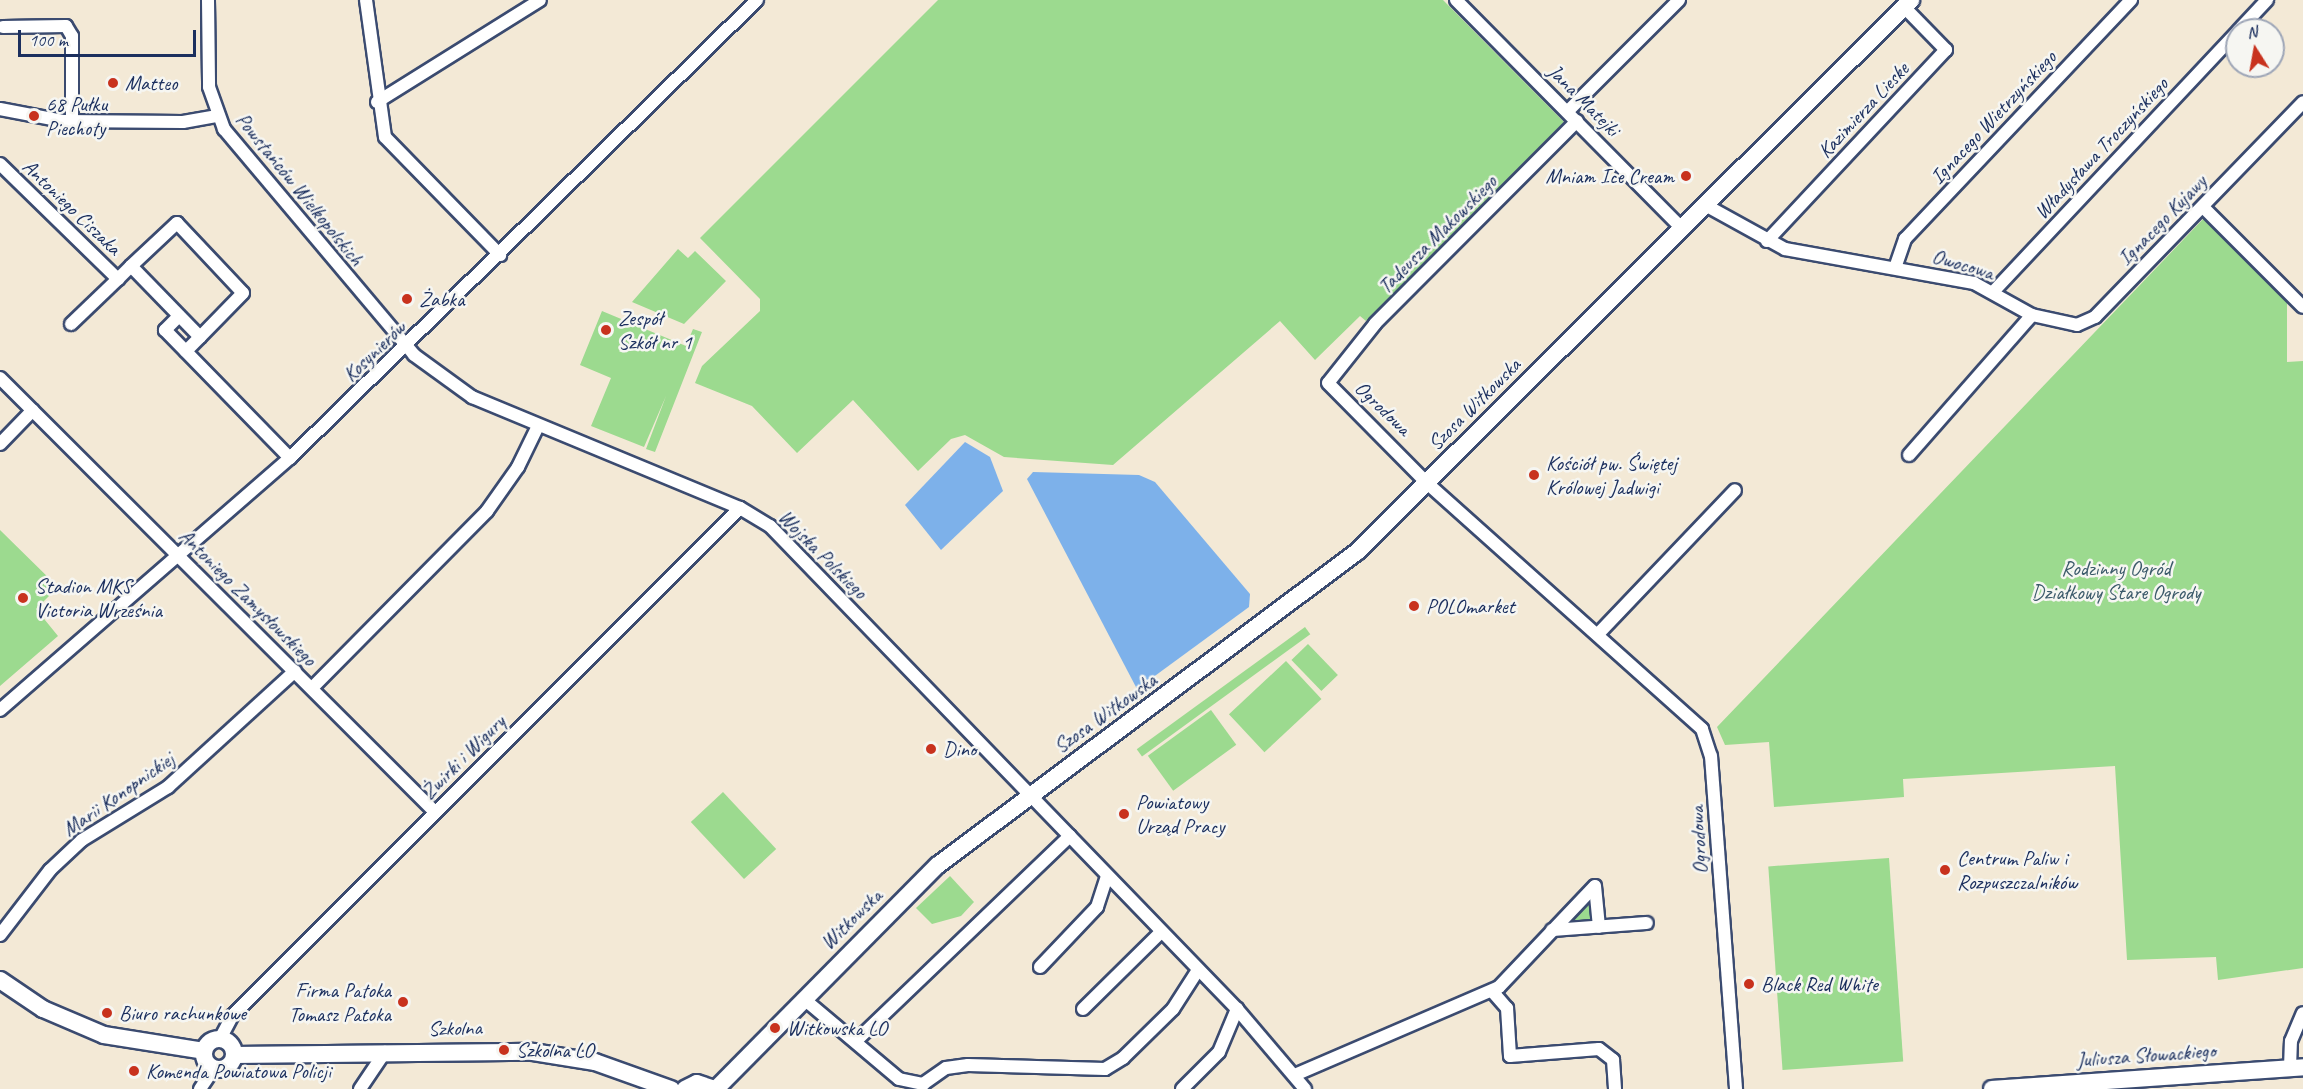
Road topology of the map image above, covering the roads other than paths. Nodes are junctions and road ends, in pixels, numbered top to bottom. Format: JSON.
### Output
{"nodes":[{"id":1,"x":208,"y":0,"type":"edge"},
{"id":2,"x":366,"y":0,"type":"edge"},
{"id":3,"x":540,"y":0,"type":"edge"},
{"id":4,"x":757,"y":0,"type":"edge"},
{"id":5,"x":1456,"y":0,"type":"edge"},
{"id":6,"x":2131,"y":0,"type":"edge"},
{"id":7,"x":2267,"y":0,"type":"edge"},
{"id":8,"x":1674,"y":2,"type":"edge"},
{"id":9,"x":1907,"y":3,"type":"edge"},
{"id":10,"x":2250,"y":18,"type":"edge"},
{"id":11,"x":3,"y":27,"type":"dead end"},
{"id":12,"x":2225,"y":45,"type":"edge"},
{"id":13,"x":377,"y":102,"type":"junction"},
{"id":14,"x":2303,"y":102,"type":"edge"},
{"id":15,"x":0,"y":109,"type":"edge"},
{"id":16,"x":217,"y":116,"type":"junction"},
{"id":17,"x":1572,"y":116,"type":"junction"},
{"id":18,"x":72,"y":121,"type":"junction"},
{"id":19,"x":0,"y":164,"type":"edge"},
{"id":20,"x":1705,"y":205,"type":"junction"},
{"id":21,"x":2203,"y":207,"type":"junction"},
{"id":22,"x":1682,"y":228,"type":"junction"},
{"id":23,"x":1767,"y":241,"type":"junction"},
{"id":24,"x":500,"y":255,"type":"junction"},
{"id":25,"x":131,"y":266,"type":"junction"},
{"id":26,"x":1895,"y":268,"type":"junction"},
{"id":27,"x":118,"y":279,"type":"junction"},
{"id":28,"x":1993,"y":292,"type":"junction"},
{"id":29,"x":2303,"y":307,"type":"edge"},
{"id":30,"x":2032,"y":315,"type":"junction"},
{"id":31,"x":179,"y":316,"type":"junction"},
{"id":32,"x":71,"y":324,"type":"dead end"},
{"id":33,"x":200,"y":337,"type":"junction"},
{"id":34,"x":407,"y":347,"type":"junction"},
{"id":35,"x":186,"y":351,"type":"junction"},
{"id":36,"x":0,"y":378,"type":"edge"},
{"id":37,"x":1328,"y":379,"type":"joint"},
{"id":38,"x":33,"y":410,"type":"junction"},
{"id":39,"x":538,"y":426,"type":"junction"},
{"id":40,"x":0,"y":444,"type":"edge"},
{"id":41,"x":1909,"y":454,"type":"dead end"},
{"id":42,"x":290,"y":458,"type":"junction"},
{"id":43,"x":1427,"y":483,"type":"junction"},
{"id":44,"x":1735,"y":490,"type":"dead end"},
{"id":45,"x":740,"y":508,"type":"junction"},
{"id":46,"x":178,"y":557,"type":"junction"},
{"id":47,"x":1599,"y":633,"type":"junction"},
{"id":48,"x":295,"y":671,"type":"junction"},
{"id":49,"x":312,"y":688,"type":"junction"},
{"id":50,"x":0,"y":710,"type":"edge"},
{"id":51,"x":1031,"y":796,"type":"junction"},
{"id":52,"x":435,"y":812,"type":"junction"},
{"id":53,"x":1070,"y":836,"type":"junction"},
{"id":54,"x":1107,"y":876,"type":"junction"},
{"id":55,"x":1647,"y":923,"type":"dead end"},
{"id":56,"x":1599,"y":927,"type":"junction"},
{"id":57,"x":1552,"y":930,"type":"junction"},
{"id":58,"x":1161,"y":932,"type":"junction"},
{"id":59,"x":0,"y":935,"type":"edge"},
{"id":60,"x":1040,"y":967,"type":"dead end"},
{"id":61,"x":1198,"y":970,"type":"junction"},
{"id":62,"x":0,"y":980,"type":"edge"},
{"id":63,"x":1492,"y":991,"type":"junction"},
{"id":64,"x":804,"y":999,"type":"junction"},
{"id":65,"x":1083,"y":1009,"type":"dead end"},
{"id":66,"x":1237,"y":1009,"type":"junction"},
{"id":67,"x":2303,"y":1013,"type":"edge"},
{"id":68,"x":220,"y":1039,"type":"junction"},
{"id":69,"x":857,"y":1040,"type":"junction"},
{"id":70,"x":204,"y":1051,"type":"junction"},
{"id":71,"x":386,"y":1052,"type":"junction"},
{"id":72,"x":234,"y":1055,"type":"junction"},
{"id":73,"x":2296,"y":1067,"type":"edge"},
{"id":74,"x":214,"y":1068,"type":"junction"},
{"id":75,"x":1297,"y":1074,"type":"junction"},
{"id":76,"x":200,"y":1089,"type":"edge"},
{"id":77,"x":360,"y":1089,"type":"edge"},
{"id":78,"x":671,"y":1089,"type":"edge"},
{"id":79,"x":686,"y":1089,"type":"edge"},
{"id":80,"x":715,"y":1089,"type":"edge"},
{"id":81,"x":1182,"y":1089,"type":"edge"},
{"id":82,"x":1305,"y":1089,"type":"edge"},
{"id":83,"x":1615,"y":1089,"type":"edge"},
{"id":84,"x":1736,"y":1089,"type":"edge"},
{"id":85,"x":1992,"y":1089,"type":"edge"}],
"edges":[{"from":1,"to":16,"type":"street","name":"Powstańców Wielkopolskich"},
{"from":2,"to":13,"type":"street"},
{"from":3,"to":13,"type":"street"},
{"from":4,"to":24,"type":"street","name":"Kosynierów"},
{"from":5,"to":17,"type":"street","name":"Jana Matejki"},
{"from":6,"to":26,"type":"street","name":"Ignacego Wietrzyńskiego"},
{"from":7,"to":10,"type":"street","name":"Władysława Troczyńskiego"},
{"from":8,"to":17,"type":"street","name":"Tadeusza Makowskiego"},
{"from":9,"to":20,"type":"street","name":"Szosa Witkowska"},
{"from":9,"to":23,"type":"street","name":"Kazimierza Lieske"},
{"from":11,"to":18,"type":"street"},
{"from":12,"to":28,"type":"street","name":"Władysława Troczyńskiego"},
{"from":13,"to":24,"type":"street"},
{"from":14,"to":21,"type":"street","name":"Ignacego Kujawy"},
{"from":15,"to":18,"type":"street"},
{"from":16,"to":18,"type":"street"},
{"from":16,"to":34,"type":"street","name":"Powstańców Wielkopolskich"},
{"from":17,"to":22,"type":"street","name":"Jana Matejki"},
{"from":17,"to":37,"type":"street","name":"Tadeusza Makowskiego"},
{"from":19,"to":27,"type":"street","name":"Antoniego Ciszaka"},
{"from":20,"to":22,"type":"street","name":"Szosa Witkowska"},
{"from":20,"to":23,"type":"street","name":"Owocowa"},
{"from":21,"to":29,"type":"street"},
{"from":21,"to":30,"type":"street","name":"Ignacego Kujawy"},
{"from":22,"to":43,"type":"street","name":"Szosa Witkowska"},
{"from":23,"to":26,"type":"street","name":"Owocowa"},
{"from":24,"to":34,"type":"street","name":"Kosynierów"},
{"from":25,"to":27,"type":"street","name":"Antoniego Ciszaka"},
{"from":25,"to":31,"type":"street","name":"Antoniego Ciszaka"},
{"from":25,"to":33,"type":"street"},
{"from":26,"to":28,"type":"street","name":"Owocowa"},
{"from":27,"to":32,"type":"street","name":"Antoniego Ciszaka"},
{"from":28,"to":30,"type":"street","name":"Owocowa"},
{"from":30,"to":41,"type":"street"},
{"from":31,"to":33,"type":"street","name":"Antoniego Ciszaka"},
{"from":31,"to":35,"type":"street"},
{"from":33,"to":35,"type":"street"},
{"from":34,"to":39,"type":"street","name":"Wojska Polskiego"},
{"from":34,"to":42,"type":"street","name":"Kosynierów"},
{"from":35,"to":42,"type":"street"},
{"from":36,"to":38,"type":"street","name":"Antoniego Zamysłowskiego"},
{"from":37,"to":43,"type":"street","name":"Ogrodowa"},
{"from":38,"to":40,"type":"street"},
{"from":38,"to":46,"type":"street","name":"Antoniego Zamysłowskiego"},
{"from":39,"to":45,"type":"street","name":"Wojska Polskiego"},
{"from":39,"to":49,"type":"street"},
{"from":42,"to":46,"type":"street","name":"Kosynierów"},
{"from":43,"to":47,"type":"street","name":"Ogrodowa"},
{"from":43,"to":51,"type":"street","name":"Szosa Witkowska"},
{"from":44,"to":47,"type":"street"},
{"from":45,"to":51,"type":"street","name":"Wojska Polskiego"},
{"from":45,"to":52,"type":"street","name":"Żwirki i Wigury"},
{"from":46,"to":48,"type":"street","name":"Antoniego Zamysłowskiego"},
{"from":46,"to":50,"type":"street","name":"Kosynierów"},
{"from":47,"to":84,"type":"street","name":"Ogrodowa"},
{"from":48,"to":49,"type":"street","name":"Antoniego Zamysłowskiego"},
{"from":48,"to":59,"type":"street","name":"Marii Konopnickiej"},
{"from":49,"to":52,"type":"street","name":"Antoniego Zamysłowskiego"},
{"from":51,"to":53,"type":"street","name":"Wojska Polskiego"},
{"from":51,"to":64,"type":"street","name":"Witkowska"},
{"from":52,"to":68,"type":"street","name":"Żwirki i Wigury"},
{"from":53,"to":54,"type":"street","name":"Wojska Polskiego"},
{"from":53,"to":69,"type":"street"},
{"from":54,"to":58,"type":"street","name":"Wojska Polskiego"},
{"from":54,"to":60,"type":"street"},
{"from":55,"to":56,"type":"street"},
{"from":56,"to":57,"type":"street"},
{"from":56,"to":57,"type":"street"},
{"from":57,"to":63,"type":"street"},
{"from":58,"to":61,"type":"street","name":"Wojska Polskiego"},
{"from":58,"to":65,"type":"street"},
{"from":61,"to":66,"type":"street","name":"Wojska Polskiego"},
{"from":61,"to":69,"type":"street"},
{"from":62,"to":70,"type":"street"},
{"from":63,"to":75,"type":"street"},
{"from":63,"to":83,"type":"street"},
{"from":64,"to":69,"type":"street"},
{"from":64,"to":80,"type":"street","name":"Witkowska"},
{"from":66,"to":75,"type":"street","name":"Wojska Polskiego"},
{"from":66,"to":81,"type":"street"},
{"from":67,"to":73,"type":"street"},
{"from":68,"to":70,"type":"street"},
{"from":68,"to":72,"type":"street"},
{"from":70,"to":74,"type":"street"},
{"from":71,"to":72,"type":"street","name":"Szkolna"},
{"from":71,"to":77,"type":"street"},
{"from":71,"to":78,"type":"street","name":"Szkolna"},
{"from":72,"to":74,"type":"street"},
{"from":73,"to":85,"type":"street","name":"Juliusza Słowackiego"},
{"from":74,"to":76,"type":"street"},
{"from":75,"to":82,"type":"street","name":"Wojska Polskiego"},
{"from":79,"to":80,"type":"street"}]}
